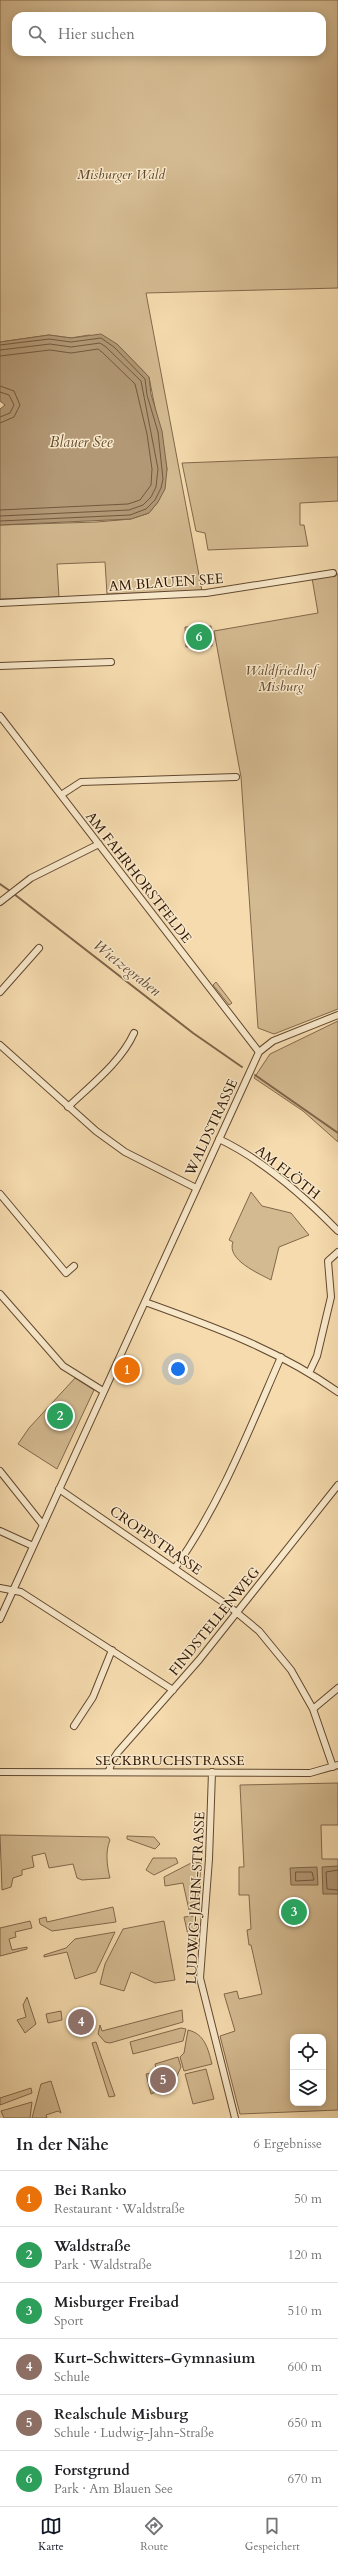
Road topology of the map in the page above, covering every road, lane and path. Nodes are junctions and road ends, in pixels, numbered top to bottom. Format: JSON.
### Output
{"nodes":[{"id":1,"x":333,"y":573,"type":"dead end"},
{"id":2,"x":0,"y":603,"type":"edge"},
{"id":3,"x":111,"y":662,"type":"dead end"},
{"id":4,"x":0,"y":666,"type":"edge"},
{"id":5,"x":0,"y":716,"type":"edge"},
{"id":6,"x":236,"y":777,"type":"dead end"},
{"id":7,"x":61,"y":795,"type":"junction"},
{"id":8,"x":99,"y":844,"type":"junction"},
{"id":9,"x":0,"y":902,"type":"edge"},
{"id":10,"x":39,"y":948,"type":"dead end"},
{"id":11,"x":0,"y":992,"type":"edge"},
{"id":12,"x":338,"y":1015,"type":"edge"},
{"id":13,"x":134,"y":1033,"type":"dead end"},
{"id":14,"x":0,"y":1045,"type":"edge"},
{"id":15,"x":259,"y":1052,"type":"junction"},
{"id":16,"x":68,"y":1107,"type":"junction"},
{"id":17,"x":219,"y":1139,"type":"junction"},
{"id":18,"x":196,"y":1188,"type":"junction"},
{"id":19,"x":0,"y":1194,"type":"edge"},
{"id":20,"x":338,"y":1231,"type":"edge"},
{"id":21,"x":338,"y":1252,"type":"edge"},
{"id":22,"x":74,"y":1266,"type":"dead end"},
{"id":23,"x":0,"y":1294,"type":"edge"},
{"id":24,"x":145,"y":1302,"type":"junction"},
{"id":25,"x":281,"y":1357,"type":"junction"},
{"id":26,"x":309,"y":1373,"type":"junction"},
{"id":27,"x":103,"y":1391,"type":"junction"},
{"id":28,"x":338,"y":1392,"type":"edge"},
{"id":29,"x":0,"y":1471,"type":"edge"},
{"id":30,"x":338,"y":1485,"type":"edge"},
{"id":31,"x":59,"y":1489,"type":"junction"},
{"id":32,"x":43,"y":1525,"type":"junction"},
{"id":33,"x":0,"y":1531,"type":"edge"},
{"id":34,"x":33,"y":1546,"type":"junction"},
{"id":35,"x":176,"y":1568,"type":"junction"},
{"id":36,"x":0,"y":1588,"type":"edge"},
{"id":37,"x":13,"y":1591,"type":"junction"},
{"id":38,"x":237,"y":1613,"type":"junction"},
{"id":39,"x":0,"y":1619,"type":"edge"},
{"id":40,"x":112,"y":1650,"type":"junction"},
{"id":41,"x":338,"y":1688,"type":"edge"},
{"id":42,"x":173,"y":1690,"type":"junction"},
{"id":43,"x":313,"y":1708,"type":"junction"},
{"id":44,"x":74,"y":1726,"type":"dead end"},
{"id":45,"x":335,"y":1766,"type":"edge"},
{"id":46,"x":109,"y":1771,"type":"junction"},
{"id":47,"x":0,"y":1772,"type":"edge"},
{"id":48,"x":212,"y":1772,"type":"junction"},
{"id":49,"x":235,"y":2118,"type":"edge"}],
"edges":[{"from":1,"to":2,"type":"street","name":"AM BLAUEN SEE"},
{"from":3,"to":4,"type":"street"},
{"from":5,"to":7,"type":"street","name":"AM FAHRHORSTFELDE"},
{"from":6,"to":7,"type":"street"},
{"from":7,"to":8,"type":"street","name":"AM FAHRHORSTFELDE"},
{"from":8,"to":9,"type":"street"},
{"from":8,"to":15,"type":"street","name":"AM FAHRHORSTFELDE"},
{"from":10,"to":11,"type":"street"},
{"from":12,"to":15,"type":"street"},
{"from":13,"to":16,"type":"street"},
{"from":14,"to":16,"type":"street"},
{"from":15,"to":17,"type":"street","name":"WALDSTRASSE"},
{"from":16,"to":18,"type":"street"},
{"from":17,"to":18,"type":"street","name":"WALDSTRASSE"},
{"from":17,"to":20,"type":"street","name":"AM FLÖTH"},
{"from":18,"to":24,"type":"street","name":"WALDSTRASSE"},
{"from":19,"to":22,"type":"street"},
{"from":21,"to":26,"type":"street"},
{"from":23,"to":27,"type":"street"},
{"from":24,"to":25,"type":"street"},
{"from":24,"to":27,"type":"street","name":"WALDSTRASSE"},
{"from":25,"to":26,"type":"street"},
{"from":25,"to":35,"type":"street"},
{"from":26,"to":28,"type":"street"},
{"from":27,"to":31,"type":"street","name":"WALDSTRASSE"},
{"from":29,"to":32,"type":"street"},
{"from":30,"to":38,"type":"street","name":"FINDSTELLENWEG"},
{"from":31,"to":32,"type":"street","name":"WALDSTRASSE"},
{"from":31,"to":35,"type":"street","name":"CROPPSTRASSE"},
{"from":32,"to":34,"type":"street","name":"WALDSTRASSE"},
{"from":33,"to":34,"type":"street"},
{"from":34,"to":37,"type":"street","name":"WALDSTRASSE"},
{"from":35,"to":38,"type":"street","name":"CROPPSTRASSE"},
{"from":36,"to":37,"type":"street"},
{"from":37,"to":39,"type":"street","name":"WALDSTRASSE"},
{"from":37,"to":40,"type":"street"},
{"from":38,"to":42,"type":"street","name":"FINDSTELLENWEG"},
{"from":38,"to":43,"type":"street","name":"CROPPSTRASSE"},
{"from":40,"to":42,"type":"street"},
{"from":40,"to":44,"type":"street"},
{"from":41,"to":43,"type":"street"},
{"from":42,"to":46,"type":"street","name":"FINDSTELLENWEG"},
{"from":43,"to":45,"type":"street","name":"CROPPSTRASSE"},
{"from":45,"to":48,"type":"street","name":"SECKBRUCHSTRASSE"},
{"from":46,"to":47,"type":"street","name":"SECKBRUCHSTRASSE"},
{"from":46,"to":48,"type":"street","name":"SECKBRUCHSTRASSE"},
{"from":48,"to":49,"type":"street","name":"LUDWIG-JAHN-STRASSE"}]}
